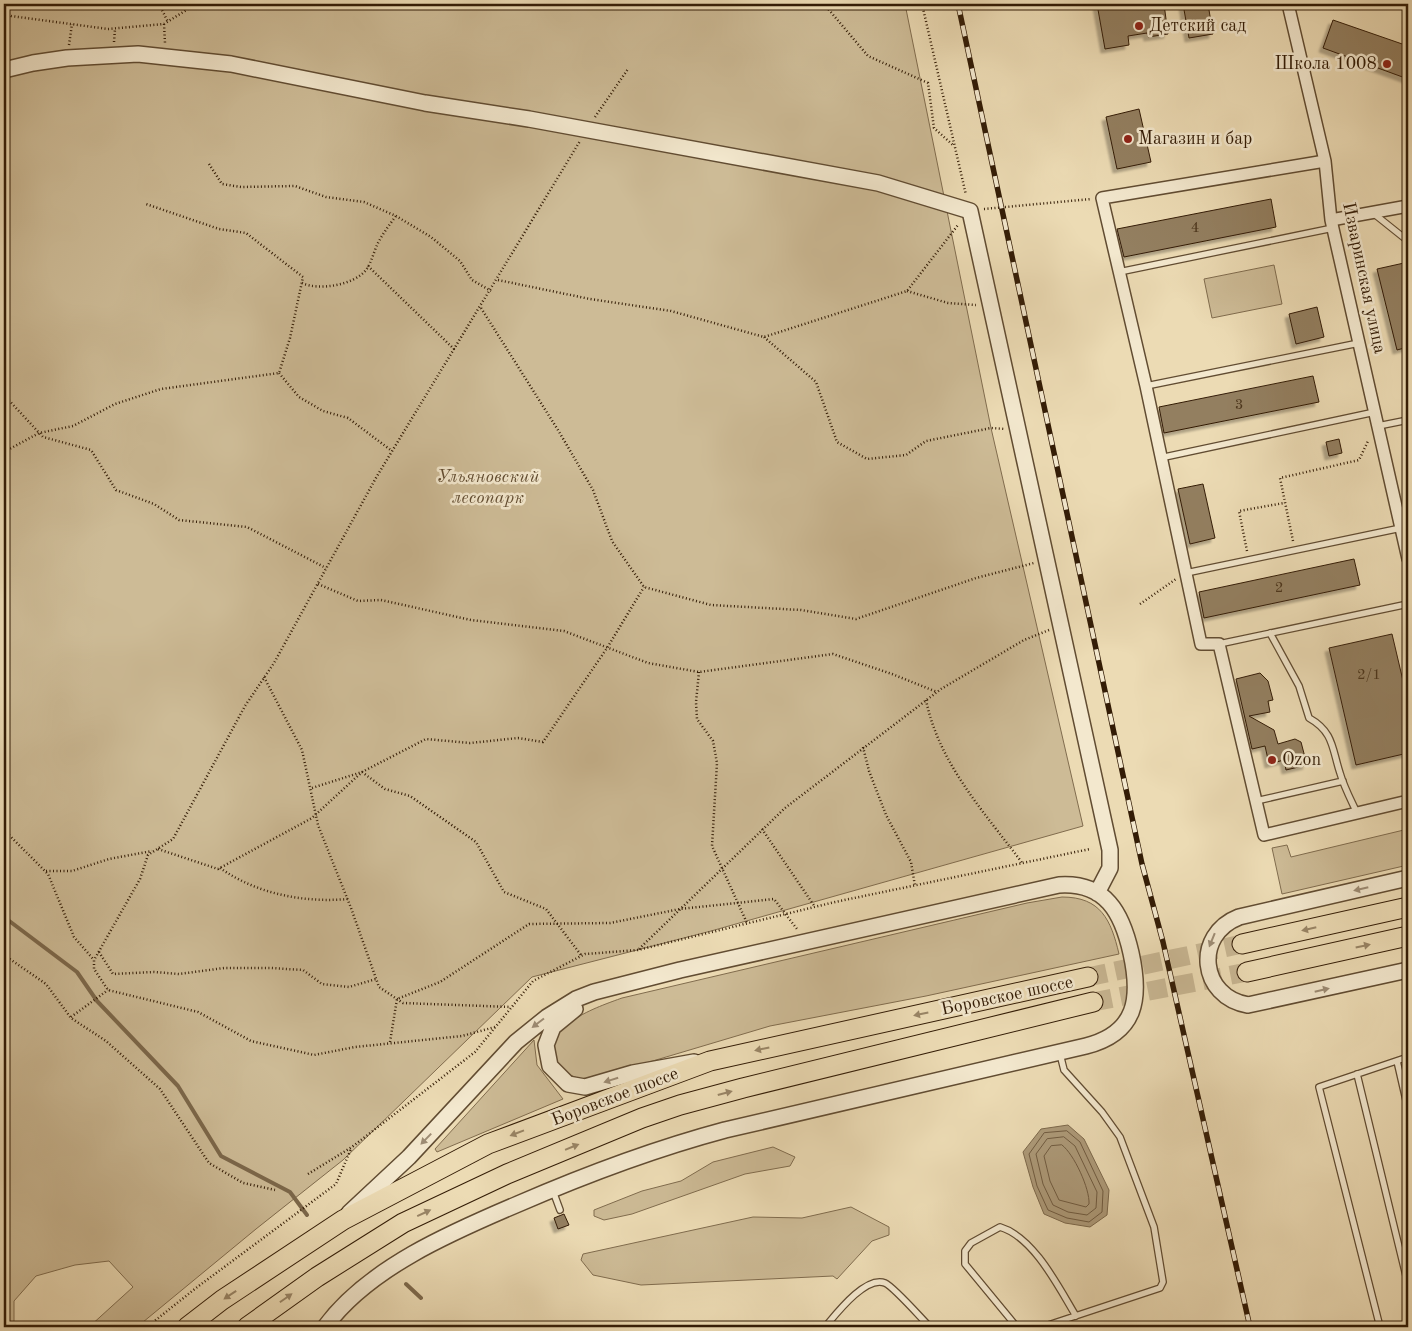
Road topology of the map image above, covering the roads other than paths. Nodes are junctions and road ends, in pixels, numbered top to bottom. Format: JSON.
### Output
{"nodes":[{"id":1,"x":1288,"y":4,"type":"edge"},
{"id":2,"x":4,"y":70,"type":"edge"},
{"id":3,"x":1325,"y":162,"type":"junction"},
{"id":4,"x":1408,"y":206,"type":"edge"},
{"id":5,"x":1373,"y":213,"type":"junction"},
{"id":6,"x":1332,"y":224,"type":"junction"},
{"id":7,"x":1408,"y":241,"type":"edge"},
{"id":8,"x":1119,"y":272,"type":"junction"},
{"id":9,"x":1359,"y":343,"type":"junction"},
{"id":10,"x":1146,"y":386,"type":"junction"},
{"id":11,"x":1377,"y":420,"type":"junction"},
{"id":12,"x":1408,"y":420,"type":"edge"},
{"id":13,"x":1160,"y":458,"type":"junction"},
{"id":14,"x":1401,"y":528,"type":"junction"},
{"id":15,"x":1408,"y":559,"type":"edge"},
{"id":16,"x":1186,"y":573,"type":"junction"},
{"id":17,"x":1408,"y":604,"type":"edge"},
{"id":18,"x":1270,"y":633,"type":"junction"},
{"id":19,"x":1219,"y":644,"type":"junction"},
{"id":20,"x":1343,"y":781,"type":"junction"},
{"id":21,"x":1408,"y":800,"type":"edge"},
{"id":22,"x":1256,"y":801,"type":"junction"},
{"id":23,"x":1357,"y":813,"type":"junction"},
{"id":24,"x":1408,"y":878,"type":"edge"},
{"id":25,"x":1096,"y":893,"type":"junction"},
{"id":26,"x":1408,"y":907,"type":"edge"},
{"id":27,"x":1408,"y":936,"type":"edge"},
{"id":28,"x":1242,"y":944,"type":"tunnel mouth"},
{"id":29,"x":1408,"y":970,"type":"edge"},
{"id":30,"x":1248,"y":972,"type":"tunnel mouth"},
{"id":31,"x":1088,"y":978,"type":"tunnel mouth"},
{"id":32,"x":613,"y":987,"type":"junction"},
{"id":33,"x":1093,"y":1002,"type":"tunnel mouth"},
{"id":34,"x":1060,"y":1052,"type":"junction"},
{"id":35,"x":1408,"y":1057,"type":"edge"},
{"id":36,"x":1397,"y":1060,"type":"junction"},
{"id":37,"x":710,"y":1061,"type":"junction"},
{"id":38,"x":1357,"y":1074,"type":"junction"},
{"id":39,"x":1407,"y":1101,"type":"edge"},
{"id":40,"x":1408,"y":1109,"type":"edge"},
{"id":41,"x":552,"y":1189,"type":"junction"},
{"id":42,"x":560,"y":1210,"type":"dead end"},
{"id":43,"x":343,"y":1220,"type":"junction"},
{"id":44,"x":1408,"y":1284,"type":"edge"},
{"id":45,"x":1076,"y":1316,"type":"junction"},
{"id":46,"x":187,"y":1327,"type":"edge"},
{"id":47,"x":247,"y":1327,"type":"edge"},
{"id":48,"x":325,"y":1327,"type":"edge"},
{"id":49,"x":664,"y":1327,"type":"edge"},
{"id":50,"x":708,"y":1327,"type":"edge"},
{"id":51,"x":825,"y":1327,"type":"edge"},
{"id":52,"x":930,"y":1327,"type":"edge"},
{"id":53,"x":1017,"y":1327,"type":"edge"},
{"id":54,"x":1042,"y":1327,"type":"edge"},
{"id":55,"x":1380,"y":1327,"type":"edge"}],
"edges":[{"from":1,"to":3,"type":"street","name":"Изваринская улица"},
{"from":2,"to":25,"type":"street"},
{"from":3,"to":6,"type":"street","name":"Изваринская улица"},
{"from":3,"to":8,"type":"street"},
{"from":4,"to":5,"type":"street"},
{"from":5,"to":6,"type":"street"},
{"from":5,"to":7,"type":"lane"},
{"from":6,"to":8,"type":"lane"},
{"from":6,"to":9,"type":"street","name":"Изваринская улица"},
{"from":8,"to":10,"type":"street"},
{"from":9,"to":10,"type":"lane"},
{"from":9,"to":11,"type":"street","name":"Изваринская улица"},
{"from":10,"to":13,"type":"street"},
{"from":11,"to":12,"type":"lane"},
{"from":11,"to":13,"type":"lane"},
{"from":11,"to":14,"type":"street","name":"Изваринская улица"},
{"from":13,"to":16,"type":"street"},
{"from":14,"to":15,"type":"street","name":"Изваринская улица"},
{"from":14,"to":16,"type":"lane"},
{"from":16,"to":19,"type":"street"},
{"from":17,"to":18,"type":"lane"},
{"from":18,"to":19,"type":"lane"},
{"from":18,"to":20,"type":"lane"},
{"from":19,"to":22,"type":"street"},
{"from":20,"to":22,"type":"lane"},
{"from":20,"to":23,"type":"lane"},
{"from":21,"to":23,"type":"street"},
{"from":22,"to":23,"type":"street"},
{"from":24,"to":29,"type":"street","one_way":true},
{"from":25,"to":32,"type":"street"},
{"from":25,"to":34,"type":"street"},
{"from":26,"to":28,"type":"main road","one_way":true},
{"from":30,"to":27,"type":"main road","one_way":true},
{"from":31,"to":37,"type":"main road","name":"Боровское шоссе","one_way":true},
{"from":37,"to":32,"type":"street","one_way":true},
{"from":32,"to":43,"type":"street","one_way":true},
{"from":47,"to":33,"type":"main road","name":"Боровское шоссе","one_way":true},
{"from":34,"to":41,"type":"street"},
{"from":34,"to":45,"type":"lane"},
{"from":35,"to":36,"type":"lane"},
{"from":36,"to":38,"type":"lane"},
{"from":36,"to":39,"type":"lane"},
{"from":37,"to":43,"type":"main road","name":"Боровское шоссе","one_way":true},
{"from":38,"to":44,"type":"lane"},
{"from":38,"to":55,"type":"lane"},
{"from":39,"to":40,"type":"lane"},
{"from":41,"to":42,"type":"lane"},
{"from":41,"to":48,"type":"street"},
{"from":43,"to":46,"type":"main road","name":"Боровское шоссе","one_way":true},
{"from":45,"to":53,"type":"lane"},
{"from":45,"to":54,"type":"lane"},
{"from":49,"to":50,"type":"lane"},
{"from":51,"to":52,"type":"lane"}]}
